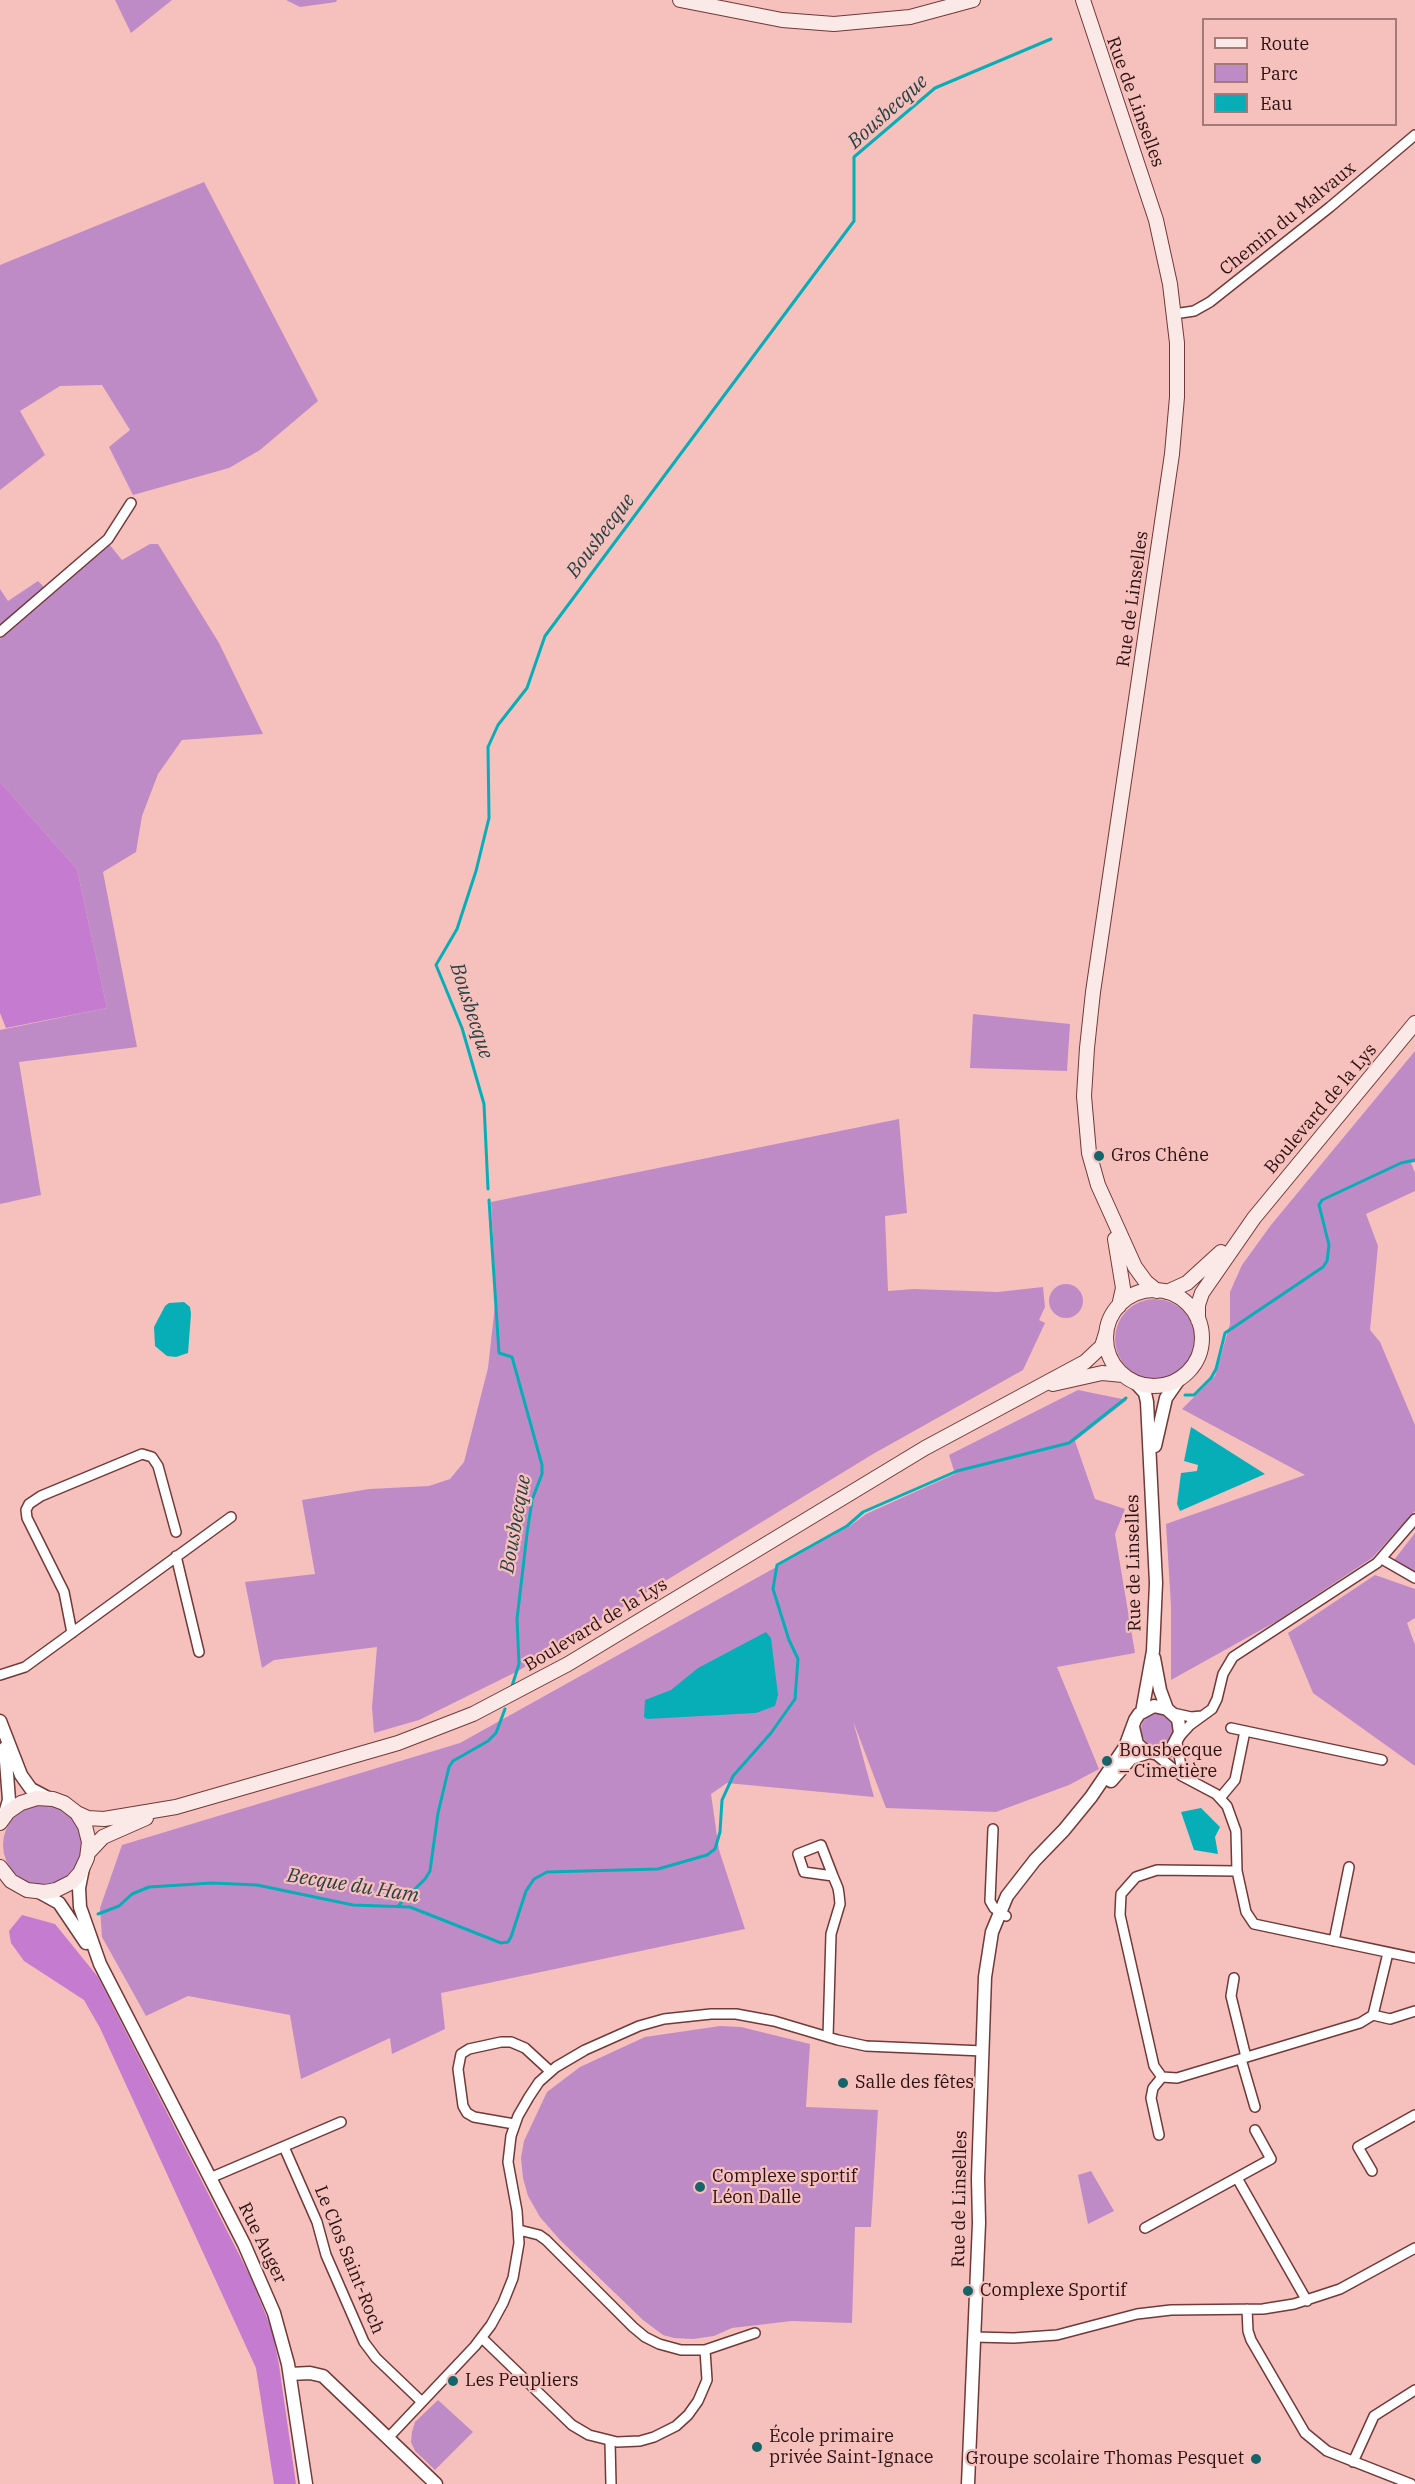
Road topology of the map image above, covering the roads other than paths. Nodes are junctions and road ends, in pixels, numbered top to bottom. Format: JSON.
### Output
{"nodes":[{"id":1,"x":680,"y":0,"type":"edge"},
{"id":2,"x":974,"y":0,"type":"edge"},
{"id":3,"x":1083,"y":0,"type":"edge"},
{"id":4,"x":1415,"y":135,"type":"edge"},
{"id":5,"x":1174,"y":314,"type":"junction"},
{"id":6,"x":131,"y":503,"type":"dead end"},
{"id":7,"x":0,"y":632,"type":"edge"},
{"id":8,"x":1415,"y":1023,"type":"edge"},
{"id":9,"x":1108,"y":1211,"type":"junction"},
{"id":10,"x":1254,"y":1218,"type":"junction"},
{"id":11,"x":1162,"y":1292,"type":"junction"},
{"id":12,"x":1119,"y":1306,"type":"junction"},
{"id":13,"x":1198,"y":1320,"type":"junction"},
{"id":14,"x":1106,"y":1333,"type":"junction"},
{"id":15,"x":1129,"y":1378,"type":"junction"},
{"id":16,"x":1180,"y":1378,"type":"junction"},
{"id":17,"x":1004,"y":1405,"type":"junction"},
{"id":18,"x":1150,"y":1474,"type":"junction"},
{"id":19,"x":231,"y":1517,"type":"dead end"},
{"id":20,"x":1415,"y":1519,"type":"edge"},
{"id":21,"x":176,"y":1532,"type":"dead end"},
{"id":22,"x":176,"y":1556,"type":"junction"},
{"id":23,"x":1382,"y":1559,"type":"junction"},
{"id":24,"x":1415,"y":1578,"type":"edge"},
{"id":25,"x":72,"y":1633,"type":"junction"},
{"id":26,"x":1153,"y":1651,"type":"junction"},
{"id":27,"x":199,"y":1652,"type":"dead end"},
{"id":28,"x":0,"y":1675,"type":"edge"},
{"id":29,"x":1170,"y":1711,"type":"junction"},
{"id":30,"x":1142,"y":1712,"type":"junction"},
{"id":31,"x":1207,"y":1714,"type":"junction"},
{"id":32,"x":1,"y":1724,"type":"edge"},
{"id":33,"x":1133,"y":1727,"type":"junction"},
{"id":34,"x":1232,"y":1728,"type":"dead end"},
{"id":35,"x":1245,"y":1731,"type":"junction"},
{"id":36,"x":1178,"y":1740,"type":"junction"},
{"id":37,"x":1151,"y":1753,"type":"junction"},
{"id":38,"x":1382,"y":1760,"type":"dead end"},
{"id":39,"x":1196,"y":1784,"type":"junction"},
{"id":40,"x":1220,"y":1797,"type":"junction"},
{"id":41,"x":48,"y":1798,"type":"junction"},
{"id":42,"x":176,"y":1807,"type":"junction"},
{"id":43,"x":76,"y":1813,"type":"junction"},
{"id":44,"x":2,"y":1820,"type":"edge"},
{"id":45,"x":993,"y":1829,"type":"dead end"},
{"id":46,"x":88,"y":1853,"type":"junction"},
{"id":47,"x":0,"y":1867,"type":"edge"},
{"id":48,"x":1349,"y":1867,"type":"dead end"},
{"id":49,"x":83,"y":1868,"type":"junction"},
{"id":50,"x":1237,"y":1871,"type":"junction"},
{"id":51,"x":833,"y":1876,"type":"dead end"},
{"id":52,"x":6,"y":1879,"type":"edge"},
{"id":53,"x":39,"y":1892,"type":"junction"},
{"id":54,"x":1003,"y":1914,"type":"junction"},
{"id":55,"x":1334,"y":1941,"type":"junction"},
{"id":56,"x":1388,"y":1953,"type":"junction"},
{"id":57,"x":1415,"y":1958,"type":"edge"},
{"id":58,"x":100,"y":1964,"type":"junction"},
{"id":59,"x":1234,"y":1978,"type":"dead end"},
{"id":60,"x":1415,"y":2012,"type":"edge"},
{"id":61,"x":1373,"y":2015,"type":"junction"},
{"id":62,"x":828,"y":2037,"type":"junction"},
{"id":63,"x":983,"y":2051,"type":"junction"},
{"id":64,"x":1244,"y":2058,"type":"junction"},
{"id":65,"x":550,"y":2072,"type":"junction"},
{"id":66,"x":1162,"y":2077,"type":"junction"},
{"id":67,"x":1255,"y":2107,"type":"dead end"},
{"id":68,"x":1415,"y":2115,"type":"edge"},
{"id":69,"x":341,"y":2122,"type":"dead end"},
{"id":70,"x":514,"y":2124,"type":"junction"},
{"id":71,"x":1255,"y":2130,"type":"dead end"},
{"id":72,"x":1159,"y":2135,"type":"dead end"},
{"id":73,"x":284,"y":2147,"type":"junction"},
{"id":74,"x":1372,"y":2171,"type":"dead end"},
{"id":75,"x":210,"y":2178,"type":"junction"},
{"id":76,"x":1237,"y":2178,"type":"junction"},
{"id":77,"x":1145,"y":2229,"type":"dead end"},
{"id":78,"x":519,"y":2230,"type":"junction"},
{"id":79,"x":1415,"y":2247,"type":"edge"},
{"id":80,"x":1307,"y":2301,"type":"junction"},
{"id":81,"x":1247,"y":2309,"type":"junction"},
{"id":82,"x":755,"y":2333,"type":"dead end"},
{"id":83,"x":974,"y":2337,"type":"junction"},
{"id":84,"x":482,"y":2338,"type":"junction"},
{"id":85,"x":705,"y":2350,"type":"junction"},
{"id":86,"x":290,"y":2374,"type":"junction"},
{"id":87,"x":1415,"y":2390,"type":"edge"},
{"id":88,"x":422,"y":2402,"type":"junction"},
{"id":89,"x":388,"y":2438,"type":"junction"},
{"id":90,"x":610,"y":2442,"type":"junction"},
{"id":91,"x":1353,"y":2462,"type":"junction"},
{"id":92,"x":306,"y":2484,"type":"edge"},
{"id":93,"x":436,"y":2484,"type":"edge"},
{"id":94,"x":611,"y":2484,"type":"edge"},
{"id":95,"x":968,"y":2484,"type":"edge"},
{"id":96,"x":1411,"y":2484,"type":"edge"}],
"edges":[{"from":1,"to":2,"type":"main road"},
{"from":3,"to":5,"type":"main road","name":"Rue de Linselles"},
{"from":4,"to":5,"type":"street","name":"Chemin du Malvaux"},
{"from":5,"to":9,"type":"main road","name":"Rue de Linselles"},
{"from":6,"to":7,"type":"street"},
{"from":8,"to":10,"type":"main road","name":"Boulevard de la Lys"},
{"from":9,"to":11,"type":"main road","name":"Rue de Linselles"},
{"from":9,"to":12,"type":"main road","name":"Rue de Linselles"},
{"from":10,"to":11,"type":"main road","name":"Boulevard de la Lys"},
{"from":10,"to":13,"type":"main road","name":"Boulevard de la Lys"},
{"from":11,"to":12,"type":"main road"},
{"from":11,"to":13,"type":"main road"},
{"from":12,"to":14,"type":"main road"},
{"from":13,"to":16,"type":"main road"},
{"from":14,"to":15,"type":"main road"},
{"from":14,"to":17,"type":"main road","name":"Boulevard de la Lys"},
{"from":15,"to":16,"type":"main road"},
{"from":15,"to":17,"type":"main road","name":"Boulevard de la Lys"},
{"from":15,"to":18,"type":"street","name":"Rue de Linselles"},
{"from":16,"to":18,"type":"street","name":"Rue de Linselles"},
{"from":17,"to":42,"type":"main road","name":"Boulevard de la Lys"},
{"from":18,"to":26,"type":"street","name":"Rue de Linselles"},
{"from":19,"to":22,"type":"street"},
{"from":20,"to":23,"type":"street"},
{"from":21,"to":25,"type":"street"},
{"from":22,"to":25,"type":"street"},
{"from":22,"to":27,"type":"street"},
{"from":23,"to":24,"type":"street"},
{"from":23,"to":31,"type":"street"},
{"from":25,"to":28,"type":"street"},
{"from":26,"to":29,"type":"street","name":"Rue de Linselles"},
{"from":26,"to":30,"type":"street","name":"Rue de Linselles"},
{"from":29,"to":30,"type":"street"},
{"from":29,"to":31,"type":"street"},
{"from":29,"to":36,"type":"street"},
{"from":30,"to":33,"type":"street"},
{"from":31,"to":36,"type":"street"},
{"from":32,"to":41,"type":"street"},
{"from":32,"to":44,"type":"street"},
{"from":33,"to":37,"type":"street"},
{"from":33,"to":54,"type":"street","name":"Rue de Linselles"},
{"from":34,"to":35,"type":"street"},
{"from":35,"to":38,"type":"street"},
{"from":35,"to":40,"type":"street"},
{"from":36,"to":37,"type":"street"},
{"from":36,"to":39,"type":"street"},
{"from":37,"to":39,"type":"street"},
{"from":37,"to":54,"type":"street","name":"Rue de Linselles"},
{"from":39,"to":40,"type":"street"},
{"from":40,"to":50,"type":"street"},
{"from":41,"to":43,"type":"main road","name":"Boulevard de la Lys"},
{"from":41,"to":44,"type":"main road"},
{"from":42,"to":43,"type":"main road","name":"Boulevard de la Lys"},
{"from":42,"to":46,"type":"main road","name":"Boulevard de la Lys"},
{"from":43,"to":46,"type":"main road"},
{"from":45,"to":54,"type":"street"},
{"from":46,"to":49,"type":"main road"},
{"from":47,"to":52,"type":"main road"},
{"from":48,"to":55,"type":"street"},
{"from":49,"to":53,"type":"main road"},
{"from":49,"to":58,"type":"street","name":"Rue Auger"},
{"from":50,"to":55,"type":"street"},
{"from":50,"to":66,"type":"street"},
{"from":51,"to":62,"type":"street"},
{"from":52,"to":53,"type":"main road"},
{"from":53,"to":58,"type":"street","name":"Rue Auger"},
{"from":54,"to":63,"type":"street","name":"Rue de Linselles"},
{"from":55,"to":56,"type":"street"},
{"from":56,"to":57,"type":"street"},
{"from":56,"to":61,"type":"street"},
{"from":58,"to":75,"type":"street","name":"Rue Auger"},
{"from":59,"to":64,"type":"street"},
{"from":60,"to":61,"type":"street"},
{"from":61,"to":64,"type":"street"},
{"from":62,"to":63,"type":"street"},
{"from":62,"to":65,"type":"street"},
{"from":63,"to":83,"type":"street","name":"Rue de Linselles"},
{"from":64,"to":66,"type":"street"},
{"from":64,"to":67,"type":"street"},
{"from":65,"to":70,"type":"street"},
{"from":65,"to":70,"type":"street"},
{"from":66,"to":72,"type":"street"},
{"from":68,"to":74,"type":"street"},
{"from":69,"to":73,"type":"street"},
{"from":70,"to":78,"type":"street"},
{"from":71,"to":76,"type":"street"},
{"from":73,"to":75,"type":"street"},
{"from":73,"to":88,"type":"street","name":"Le Clos Saint-Roch"},
{"from":75,"to":86,"type":"street","name":"Rue Auger"},
{"from":76,"to":77,"type":"street"},
{"from":76,"to":80,"type":"street"},
{"from":78,"to":84,"type":"street"},
{"from":78,"to":85,"type":"street"},
{"from":79,"to":80,"type":"street"},
{"from":80,"to":81,"type":"street"},
{"from":81,"to":83,"type":"street"},
{"from":81,"to":91,"type":"street"},
{"from":82,"to":85,"type":"street"},
{"from":83,"to":95,"type":"street","name":"Rue de Linselles"},
{"from":84,"to":88,"type":"street"},
{"from":84,"to":90,"type":"street"},
{"from":85,"to":90,"type":"street"},
{"from":86,"to":89,"type":"street"},
{"from":86,"to":92,"type":"street","name":"Rue Auger"},
{"from":87,"to":91,"type":"street"},
{"from":88,"to":89,"type":"street"},
{"from":89,"to":93,"type":"street"},
{"from":90,"to":94,"type":"street"},
{"from":91,"to":96,"type":"street"}]}
